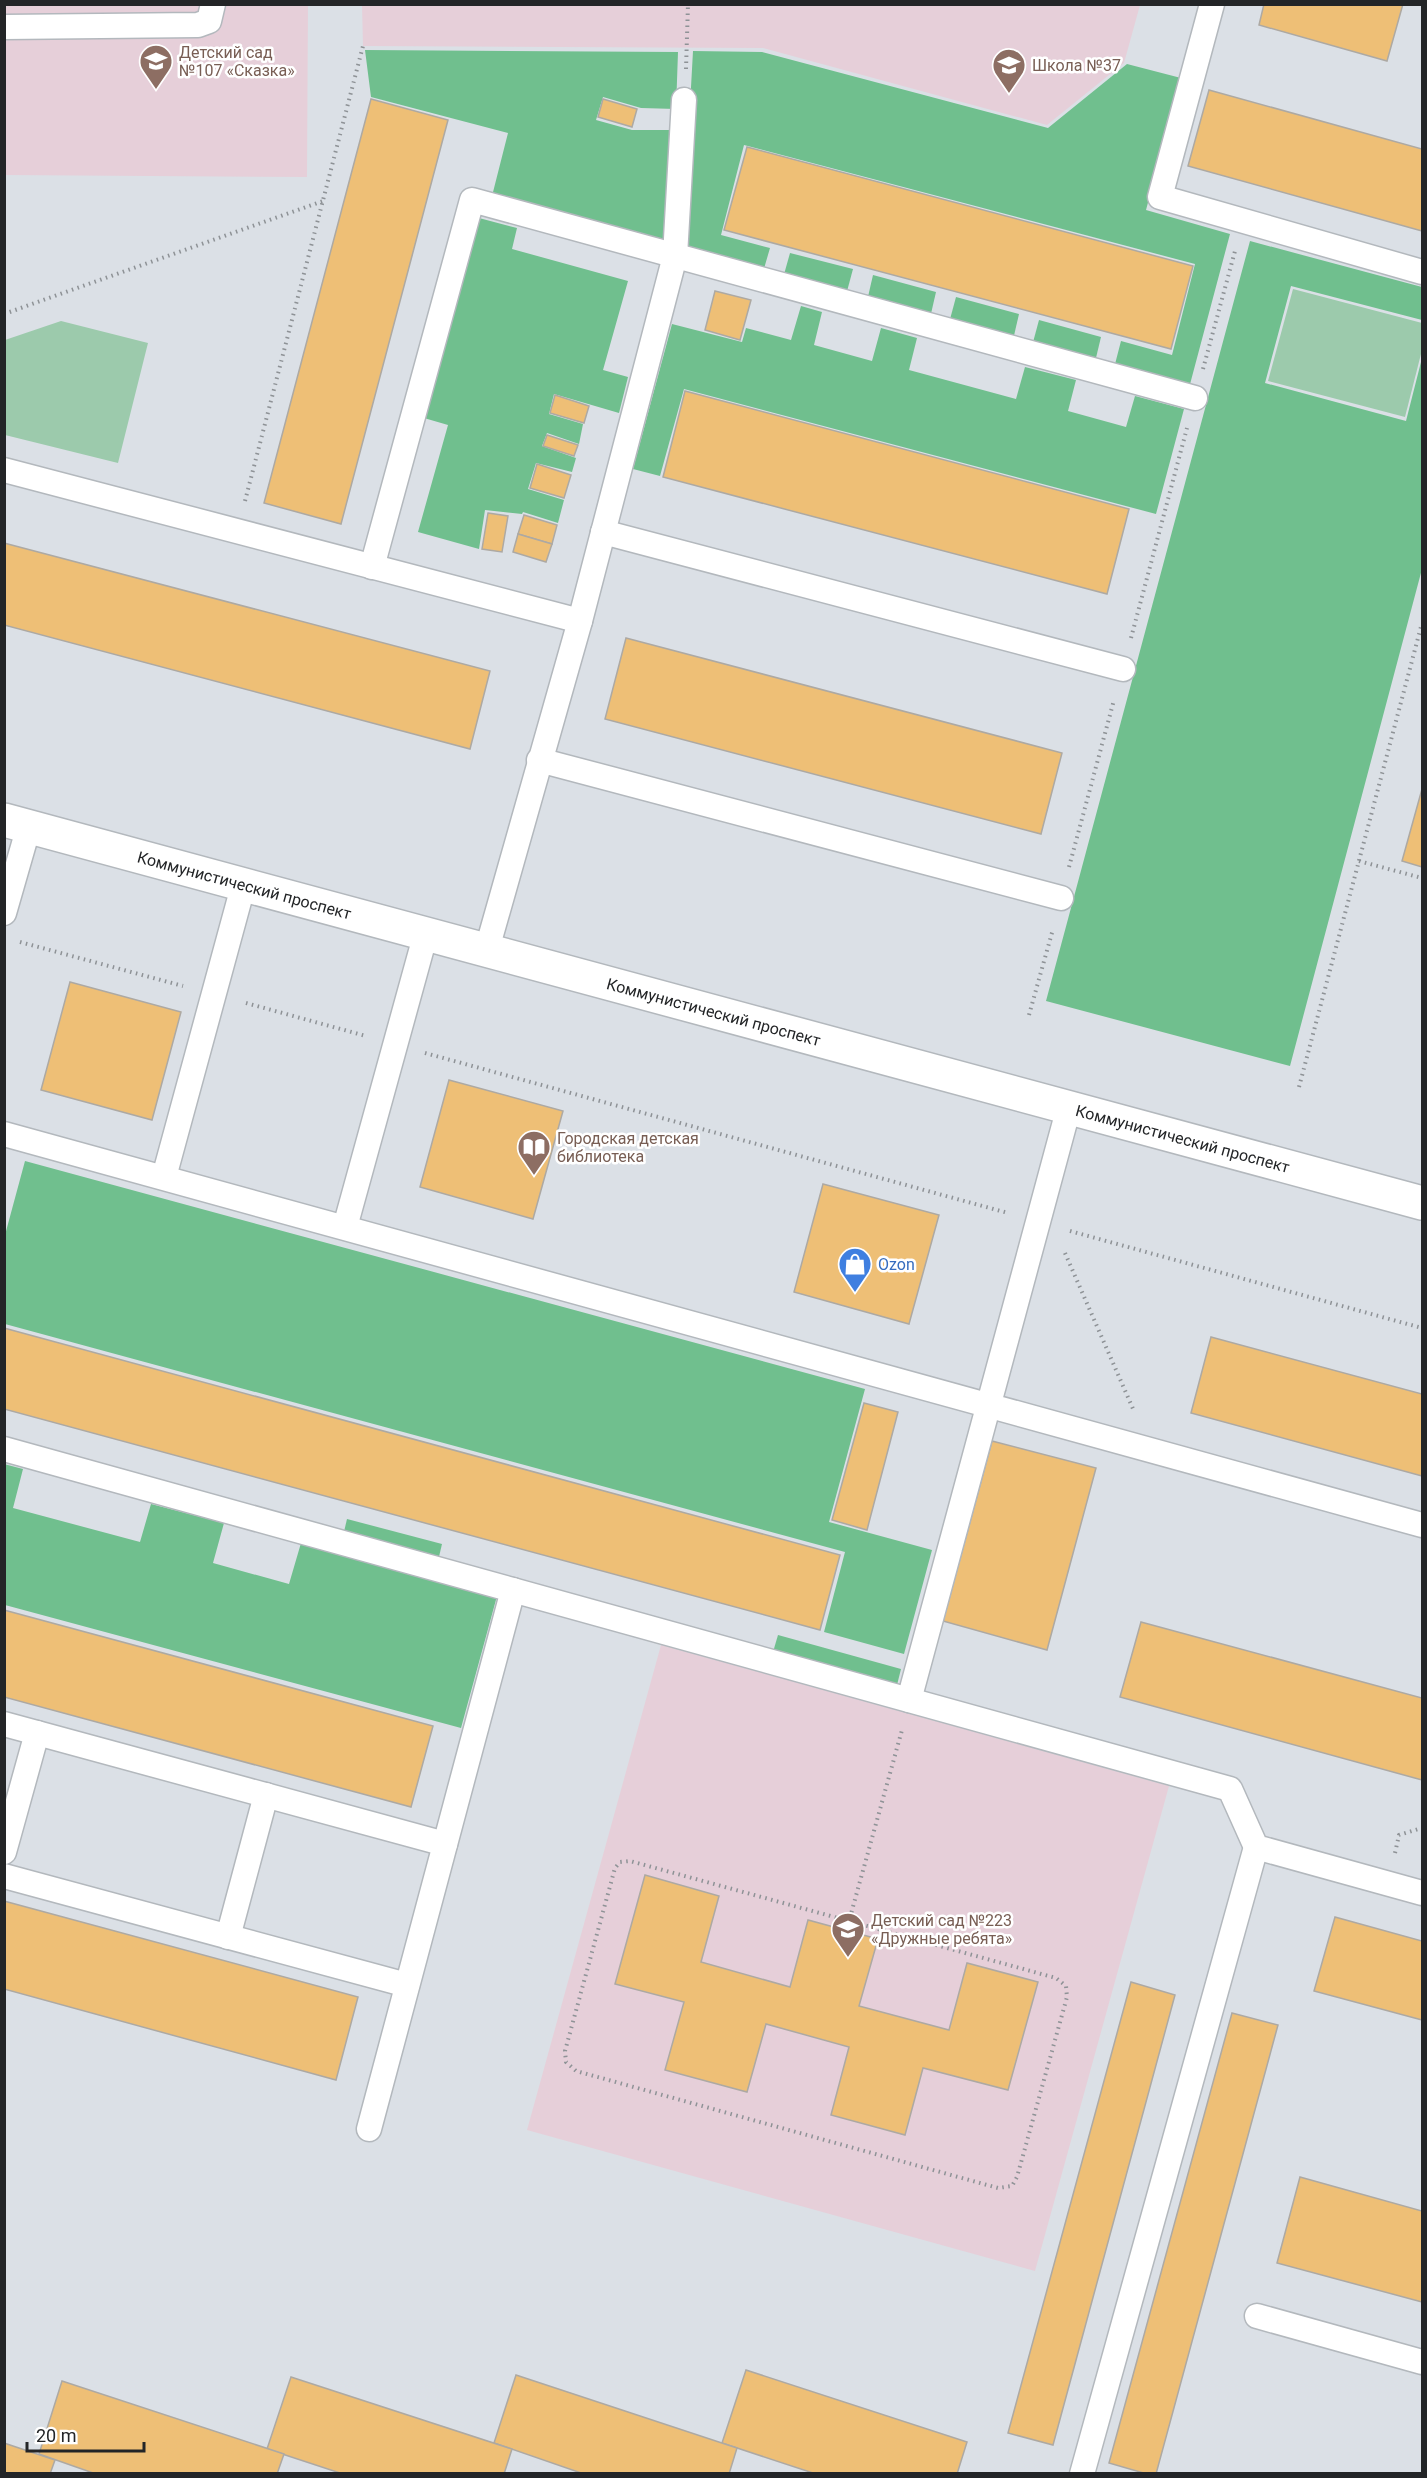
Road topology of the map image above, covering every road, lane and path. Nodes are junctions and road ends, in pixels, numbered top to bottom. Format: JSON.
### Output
{"nodes":[{"id":1,"x":213,"y":4,"type":"edge"},
{"id":2,"x":688,"y":4,"type":"edge"},
{"id":3,"x":1212,"y":4,"type":"edge"},
{"id":4,"x":4,"y":27,"type":"edge"},
{"id":5,"x":363,"y":46,"type":"dead end"},
{"id":6,"x":684,"y":100,"type":"joint"},
{"id":7,"x":323,"y":201,"type":"junction"},
{"id":8,"x":1244,"y":221,"type":"junction"},
{"id":9,"x":675,"y":256,"type":"junction"},
{"id":10,"x":1422,"y":272,"type":"edge"},
{"id":11,"x":4,"y":314,"type":"edge"},
{"id":12,"x":1196,"y":398,"type":"junction"},
{"id":13,"x":4,"y":471,"type":"edge"},
{"id":14,"x":237,"y":531,"type":"junction"},
{"id":15,"x":603,"y":532,"type":"junction"},
{"id":16,"x":372,"y":567,"type":"junction"},
{"id":17,"x":580,"y":621,"type":"junction"},
{"id":18,"x":1422,"y":623,"type":"edge"},
{"id":19,"x":1123,"y":669,"type":"junction"},
{"id":20,"x":539,"y":760,"type":"junction"},
{"id":21,"x":16,"y":823,"type":"edge"},
{"id":22,"x":1359,"y":861,"type":"junction"},
{"id":23,"x":1422,"y":878,"type":"edge"},
{"id":24,"x":244,"y":884,"type":"junction"},
{"id":25,"x":1061,"y":898,"type":"junction"},
{"id":26,"x":4,"y":913,"type":"edge"},
{"id":27,"x":426,"y":933,"type":"junction"},
{"id":28,"x":15,"y":941,"type":"dead end"},
{"id":29,"x":487,"y":949,"type":"junction"},
{"id":30,"x":214,"y":994,"type":"junction"},
{"id":31,"x":1029,"y":1016,"type":"dead end"},
{"id":32,"x":395,"y":1044,"type":"junction"},
{"id":33,"x":1299,"y":1087,"type":"dead end"},
{"id":34,"x":1069,"y":1107,"type":"junction"},
{"id":35,"x":4,"y":1134,"type":"edge"},
{"id":36,"x":164,"y":1177,"type":"junction"},
{"id":37,"x":1422,"y":1203,"type":"edge"},
{"id":38,"x":1045,"y":1224,"type":"junction"},
{"id":39,"x":345,"y":1227,"type":"junction"},
{"id":40,"x":1422,"y":1328,"type":"edge"},
{"id":41,"x":988,"y":1405,"type":"junction"},
{"id":42,"x":4,"y":1449,"type":"edge"},
{"id":43,"x":1152,"y":1450,"type":"junction"},
{"id":44,"x":1422,"y":1525,"type":"edge"},
{"id":45,"x":513,"y":1590,"type":"junction"},
{"id":46,"x":909,"y":1700,"type":"junction"},
{"id":47,"x":4,"y":1724,"type":"edge"},
{"id":48,"x":37,"y":1733,"type":"junction"},
{"id":49,"x":266,"y":1795,"type":"junction"},
{"id":50,"x":446,"y":1844,"type":"junction"},
{"id":51,"x":1256,"y":1847,"type":"junction"},
{"id":52,"x":4,"y":1852,"type":"edge"},
{"id":53,"x":4,"y":1876,"type":"edge"},
{"id":54,"x":1422,"y":1893,"type":"edge"},
{"id":55,"x":849,"y":1922,"type":"junction"},
{"id":56,"x":228,"y":1937,"type":"junction"},
{"id":57,"x":407,"y":1985,"type":"junction"},
{"id":58,"x":369,"y":2129,"type":"dead end"},
{"id":59,"x":1257,"y":2316,"type":"dead end"},
{"id":60,"x":1422,"y":2362,"type":"edge"},
{"id":61,"x":1082,"y":2474,"type":"edge"}],
"edges":[{"from":1,"to":4,"type":"lane"},
{"from":2,"to":6,"type":"path"},
{"from":3,"to":8,"type":"lane"},
{"from":5,"to":7,"type":"path"},
{"from":6,"to":9,"type":"lane"},
{"from":7,"to":11,"type":"path"},
{"from":7,"to":14,"type":"path"},
{"from":8,"to":10,"type":"lane"},
{"from":8,"to":12,"type":"path"},
{"from":9,"to":12,"type":"lane"},
{"from":9,"to":15,"type":"lane"},
{"from":9,"to":16,"type":"lane"},
{"from":12,"to":19,"type":"path"},
{"from":13,"to":14,"type":"lane"},
{"from":14,"to":16,"type":"lane"},
{"from":15,"to":17,"type":"lane"},
{"from":15,"to":19,"type":"lane"},
{"from":16,"to":17,"type":"lane"},
{"from":17,"to":20,"type":"lane"},
{"from":18,"to":22,"type":"path"},
{"from":19,"to":25,"type":"path"},
{"from":20,"to":25,"type":"lane"},
{"from":20,"to":29,"type":"lane"},
{"from":21,"to":24,"type":"main road","name":"Коммунистический проспект"},
{"from":21,"to":26,"type":"lane"},
{"from":22,"to":23,"type":"path"},
{"from":22,"to":33,"type":"path"},
{"from":24,"to":27,"type":"main road","name":"Коммунистический проспект"},
{"from":24,"to":30,"type":"lane"},
{"from":25,"to":31,"type":"path"},
{"from":27,"to":29,"type":"main road","name":"Коммунистический проспект"},
{"from":27,"to":32,"type":"lane"},
{"from":28,"to":30,"type":"path"},
{"from":29,"to":34,"type":"main road","name":"Коммунистический проспект"},
{"from":30,"to":32,"type":"path"},
{"from":30,"to":36,"type":"lane"},
{"from":32,"to":38,"type":"path"},
{"from":32,"to":39,"type":"lane"},
{"from":34,"to":37,"type":"main road","name":"Коммунистический проспект"},
{"from":34,"to":38,"type":"lane"},
{"from":35,"to":36,"type":"lane"},
{"from":36,"to":39,"type":"lane"},
{"from":38,"to":40,"type":"path"},
{"from":38,"to":41,"type":"lane"},
{"from":38,"to":43,"type":"path"},
{"from":39,"to":41,"type":"lane"},
{"from":41,"to":43,"type":"lane"},
{"from":41,"to":46,"type":"lane"},
{"from":42,"to":45,"type":"lane"},
{"from":43,"to":44,"type":"lane"},
{"from":45,"to":46,"type":"lane"},
{"from":45,"to":50,"type":"lane"},
{"from":46,"to":51,"type":"lane"},
{"from":46,"to":55,"type":"path"},
{"from":47,"to":48,"type":"lane"},
{"from":48,"to":49,"type":"lane"},
{"from":48,"to":52,"type":"lane"},
{"from":49,"to":50,"type":"lane"},
{"from":49,"to":56,"type":"lane"},
{"from":50,"to":57,"type":"lane"},
{"from":51,"to":54,"type":"lane"},
{"from":51,"to":61,"type":"lane"},
{"from":53,"to":56,"type":"lane"},
{"from":55,"to":55,"type":"path"},
{"from":56,"to":57,"type":"lane"},
{"from":57,"to":58,"type":"lane"},
{"from":59,"to":60,"type":"lane"}]}
